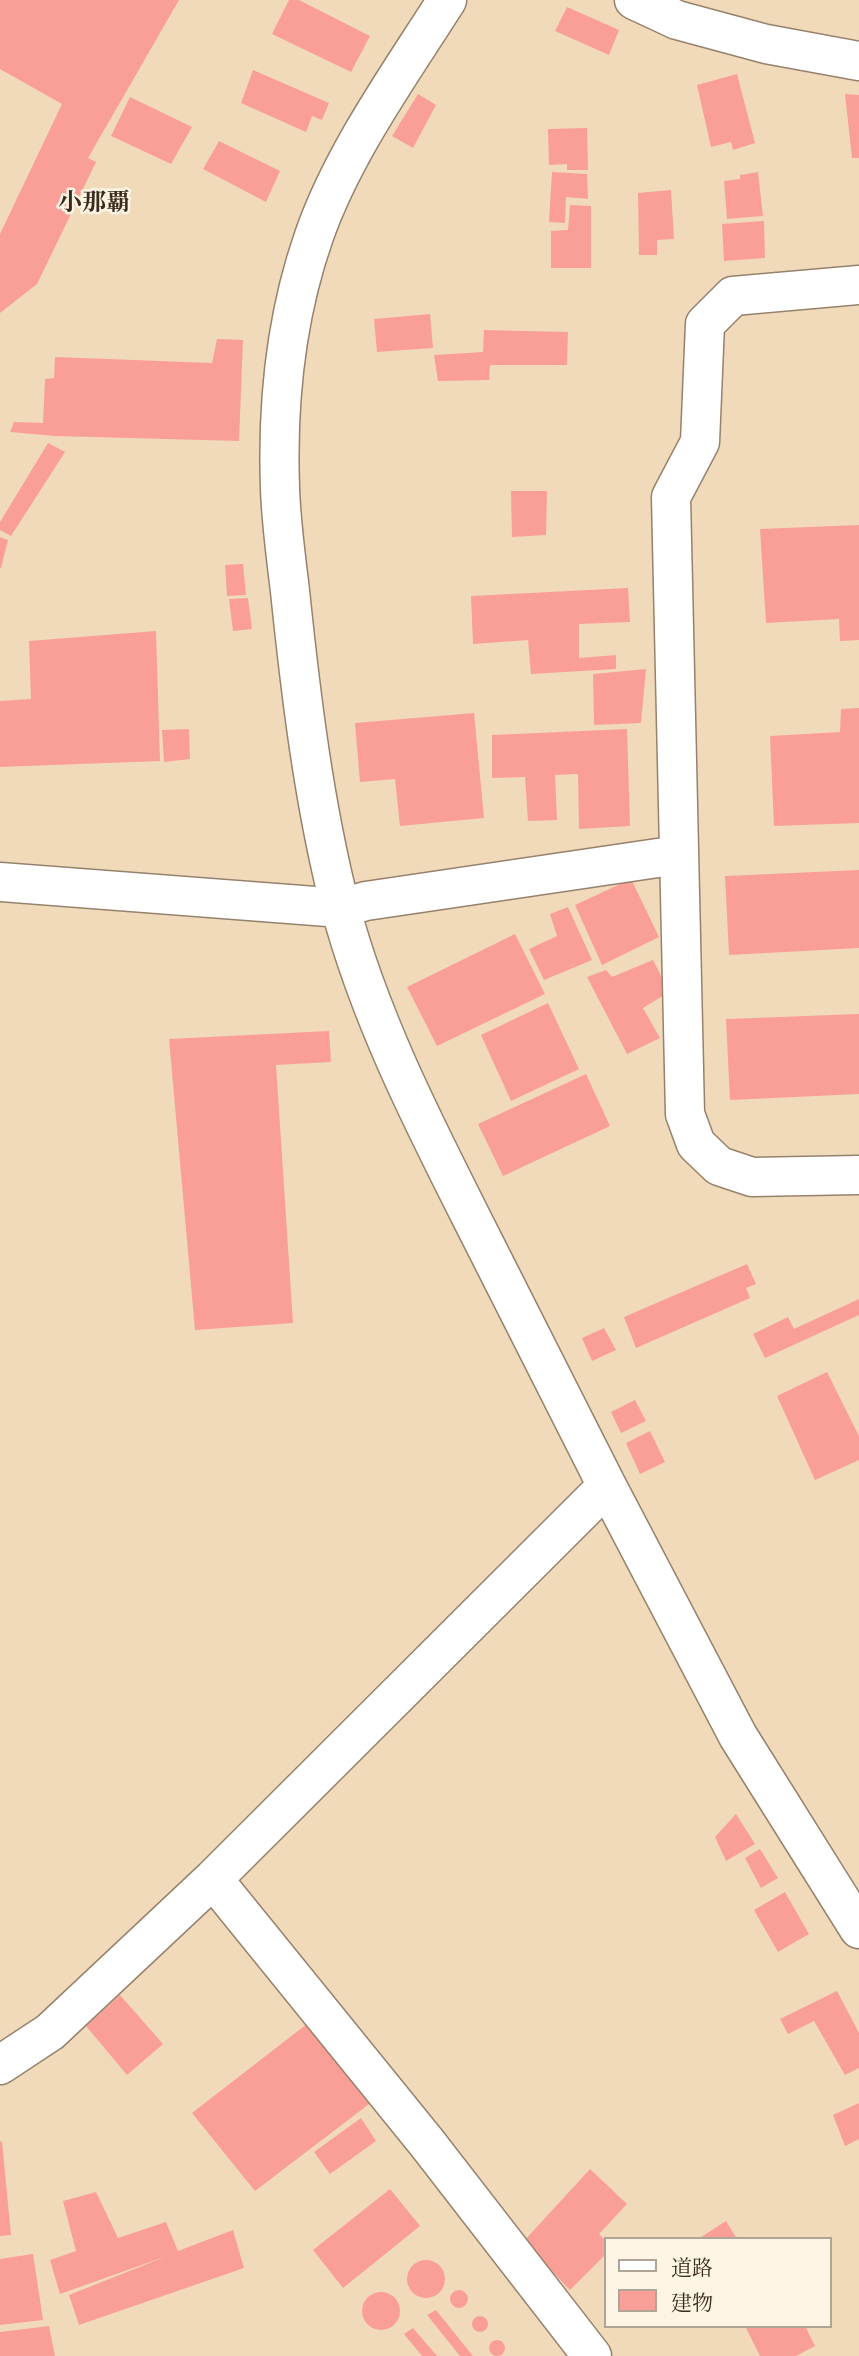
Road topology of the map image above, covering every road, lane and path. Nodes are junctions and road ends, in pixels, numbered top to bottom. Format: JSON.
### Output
{"nodes":[{"id":1,"x":447,"y":0,"type":"edge"},
{"id":2,"x":634,"y":0,"type":"edge"},
{"id":3,"x":859,"y":61,"type":"edge"},
{"id":4,"x":859,"y":285,"type":"edge"},
{"id":5,"x":678,"y":856,"type":"junction"},
{"id":6,"x":0,"y":882,"type":"edge"},
{"id":7,"x":341,"y":908,"type":"junction"},
{"id":8,"x":859,"y":1175,"type":"edge"},
{"id":9,"x":607,"y":1486,"type":"junction"},
{"id":10,"x":213,"y":1879,"type":"junction"},
{"id":11,"x":859,"y":1927,"type":"edge"},
{"id":12,"x":0,"y":2065,"type":"edge"},
{"id":13,"x":592,"y":2356,"type":"edge"}],
"edges":[{"from":1,"to":7,"type":"street"},
{"from":2,"to":3,"type":"street"},
{"from":4,"to":5,"type":"street"},
{"from":5,"to":7,"type":"street"},
{"from":5,"to":8,"type":"street"},
{"from":6,"to":7,"type":"street"},
{"from":7,"to":9,"type":"street"},
{"from":9,"to":10,"type":"street"},
{"from":9,"to":11,"type":"street"},
{"from":10,"to":12,"type":"street"},
{"from":10,"to":13,"type":"street"}]}
